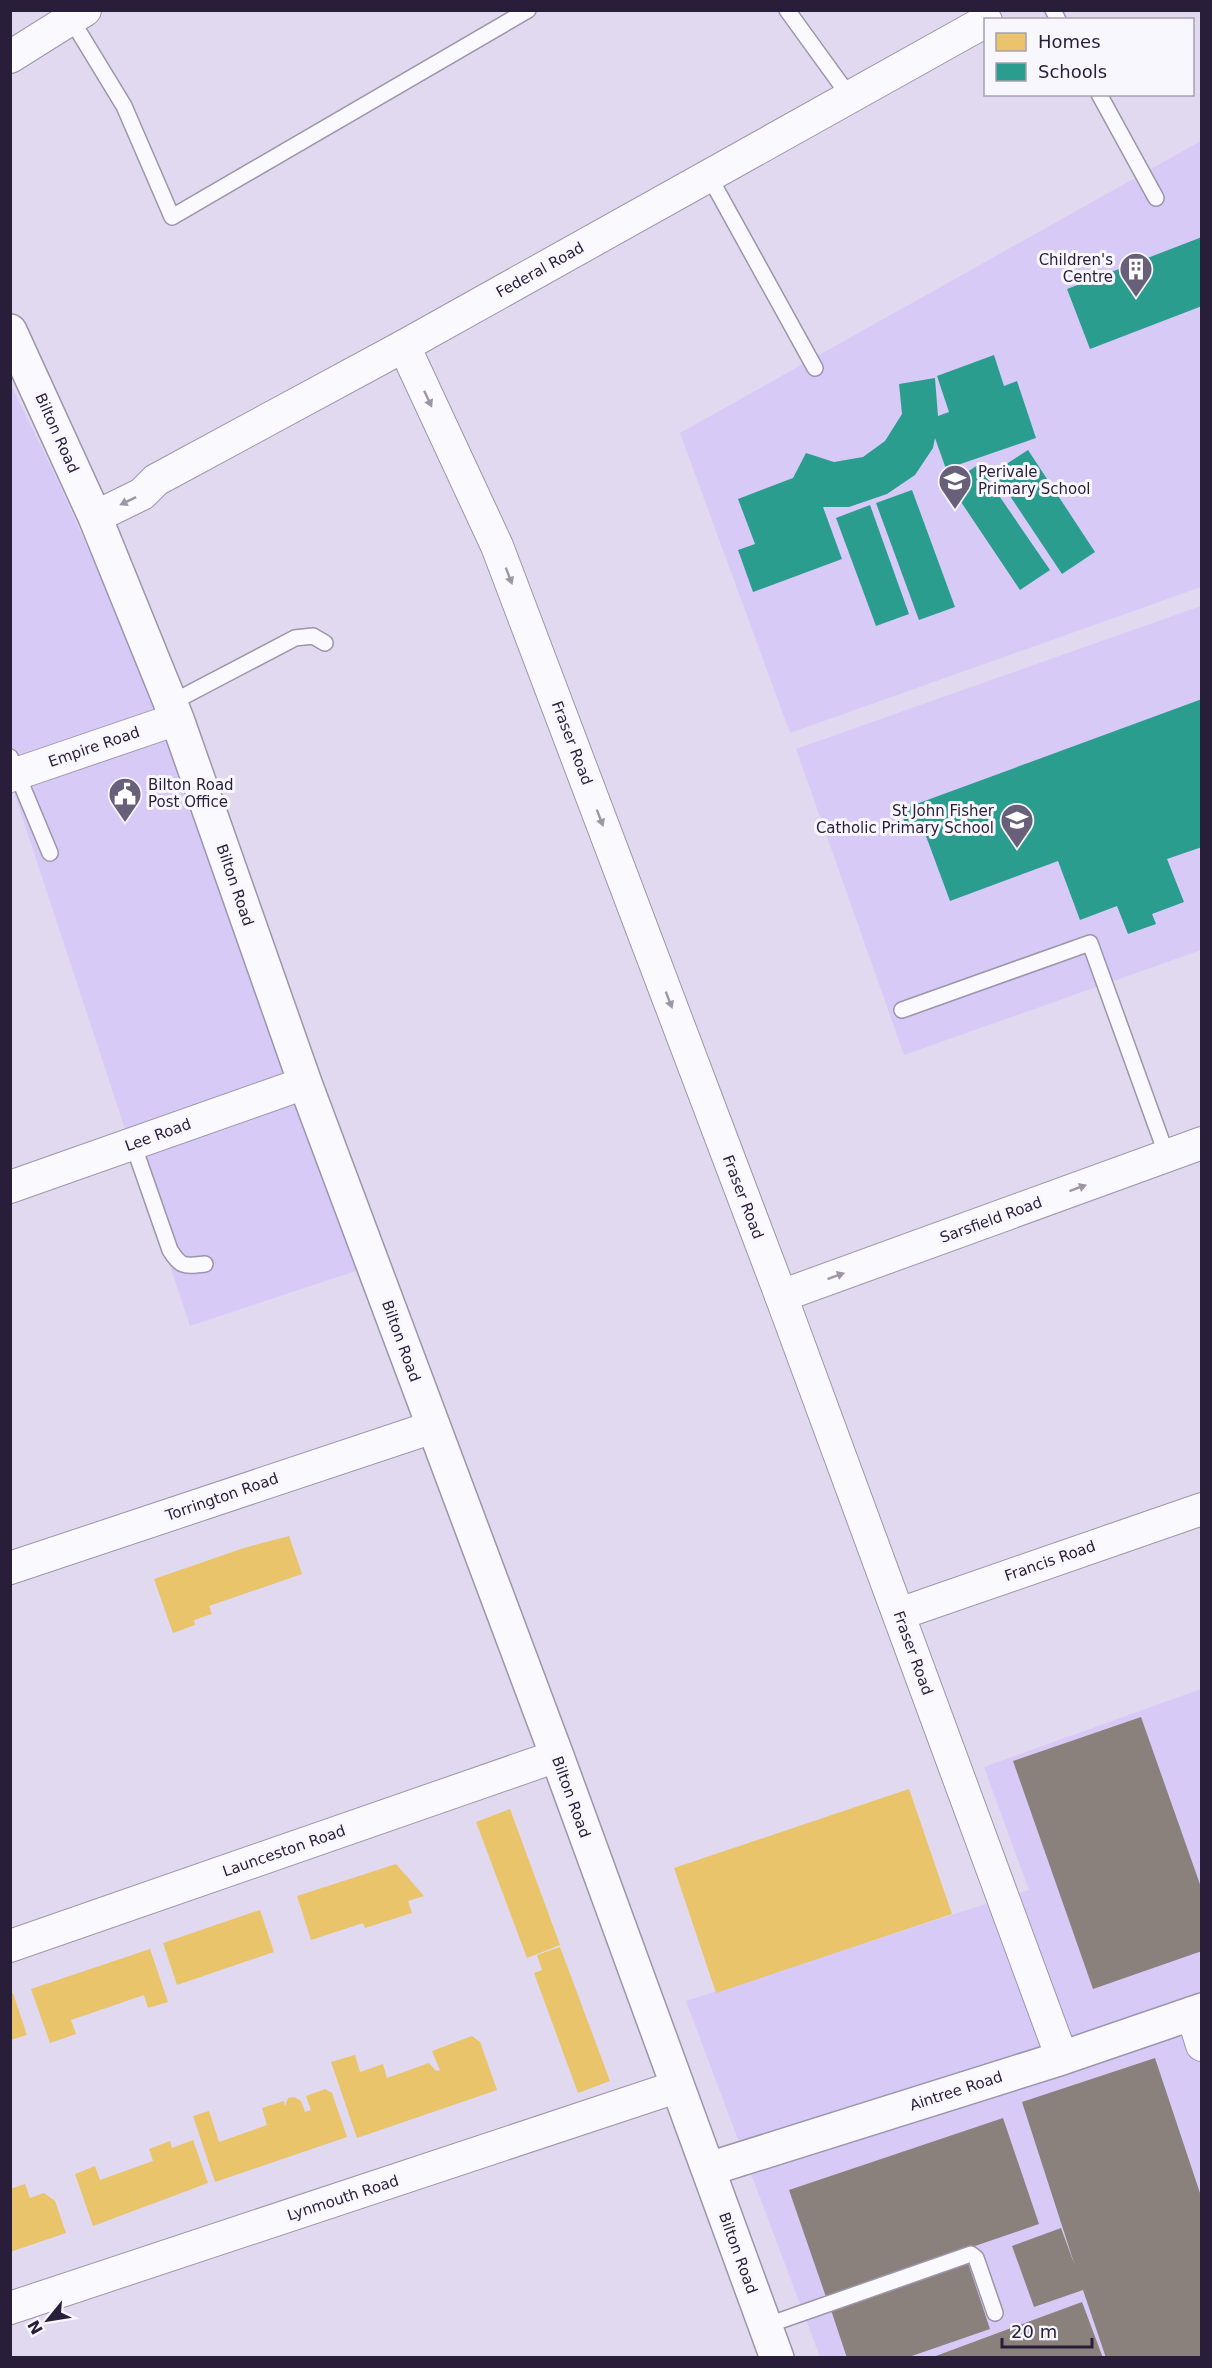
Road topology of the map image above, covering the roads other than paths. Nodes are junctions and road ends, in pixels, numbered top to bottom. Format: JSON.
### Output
{"nodes":[{"id":1,"x":528,"y":10,"type":"edge"},
{"id":2,"x":787,"y":10,"type":"edge"},
{"id":3,"x":78,"y":15,"type":"edge"},
{"id":4,"x":984,"y":22,"type":"edge"},
{"id":5,"x":10,"y":57,"type":"edge"},
{"id":6,"x":1100,"y":96,"type":"edge"},
{"id":7,"x":850,"y":97,"type":"junction"},
{"id":8,"x":709,"y":176,"type":"junction"},
{"id":9,"x":1156,"y":198,"type":"dead end"},
{"id":10,"x":12,"y":340,"type":"edge"},
{"id":11,"x":404,"y":346,"type":"junction"},
{"id":12,"x":815,"y":368,"type":"dead end"},
{"id":13,"x":95,"y":517,"type":"junction"},
{"id":14,"x":325,"y":643,"type":"dead end"},
{"id":15,"x":174,"y":711,"type":"junction"},
{"id":16,"x":13,"y":769,"type":"edge"},
{"id":17,"x":50,"y":853,"type":"dead end"},
{"id":18,"x":902,"y":1010,"type":"dead end"},
{"id":19,"x":305,"y":1083,"type":"junction"},
{"id":20,"x":1202,"y":1143,"type":"edge"},
{"id":21,"x":133,"y":1144,"type":"junction"},
{"id":22,"x":1167,"y":1156,"type":"junction"},
{"id":23,"x":10,"y":1187,"type":"edge"},
{"id":24,"x":205,"y":1264,"type":"dead end"},
{"id":25,"x":781,"y":1296,"type":"junction"},
{"id":26,"x":433,"y":1427,"type":"junction"},
{"id":27,"x":1202,"y":1509,"type":"edge"},
{"id":28,"x":10,"y":1568,"type":"edge"},
{"id":29,"x":899,"y":1614,"type":"junction"},
{"id":30,"x":557,"y":1756,"type":"junction"},
{"id":31,"x":10,"y":1946,"type":"edge"},
{"id":32,"x":1197,"y":2012,"type":"edge"},
{"id":33,"x":1202,"y":2045,"type":"edge"},
{"id":34,"x":1062,"y":2058,"type":"junction"},
{"id":35,"x":676,"y":2087,"type":"junction"},
{"id":36,"x":709,"y":2169,"type":"junction"},
{"id":37,"x":10,"y":2308,"type":"edge"},
{"id":38,"x":995,"y":2313,"type":"dead end"},
{"id":39,"x":765,"y":2326,"type":"junction"},
{"id":40,"x":777,"y":2358,"type":"edge"}],
"edges":[{"from":1,"to":3,"type":"lane"},
{"from":2,"to":7,"type":"lane"},
{"from":3,"to":5,"type":"street"},
{"from":4,"to":7,"type":"street","name":"Federal Road"},
{"from":6,"to":9,"type":"lane"},
{"from":7,"to":8,"type":"street","name":"Federal Road"},
{"from":8,"to":11,"type":"street","name":"Federal Road"},
{"from":8,"to":12,"type":"lane"},
{"from":10,"to":13,"type":"street","name":"Bilton Road"},
{"from":11,"to":13,"type":"street","name":"Federal Road","one_way":true},
{"from":11,"to":25,"type":"street","name":"Fraser Road","one_way":true},
{"from":13,"to":15,"type":"street","name":"Bilton Road"},
{"from":14,"to":15,"type":"lane"},
{"from":15,"to":16,"type":"street","name":"Empire Road"},
{"from":15,"to":19,"type":"street","name":"Bilton Road"},
{"from":16,"to":17,"type":"lane"},
{"from":18,"to":22,"type":"lane"},
{"from":19,"to":21,"type":"street","name":"Lee Road"},
{"from":19,"to":26,"type":"street","name":"Bilton Road"},
{"from":20,"to":22,"type":"street","name":"Sarsfield Road"},
{"from":21,"to":23,"type":"street","name":"Lee Road"},
{"from":21,"to":24,"type":"lane"},
{"from":25,"to":22,"type":"street","name":"Sarsfield Road","one_way":true},
{"from":25,"to":29,"type":"street","name":"Fraser Road"},
{"from":26,"to":28,"type":"street","name":"Torrington Road"},
{"from":26,"to":30,"type":"street","name":"Bilton Road"},
{"from":27,"to":29,"type":"street","name":"Francis Road"},
{"from":29,"to":34,"type":"street","name":"Fraser Road"},
{"from":30,"to":31,"type":"street","name":"Launceston Road"},
{"from":30,"to":35,"type":"street","name":"Bilton Road"},
{"from":32,"to":33,"type":"street"},
{"from":32,"to":34,"type":"street","name":"Aintree Road"},
{"from":34,"to":36,"type":"street","name":"Aintree Road"},
{"from":35,"to":36,"type":"street","name":"Bilton Road"},
{"from":35,"to":37,"type":"street","name":"Lynmouth Road"},
{"from":36,"to":39,"type":"street","name":"Bilton Road"},
{"from":38,"to":39,"type":"lane"},
{"from":39,"to":40,"type":"street","name":"Bilton Road"}]}
